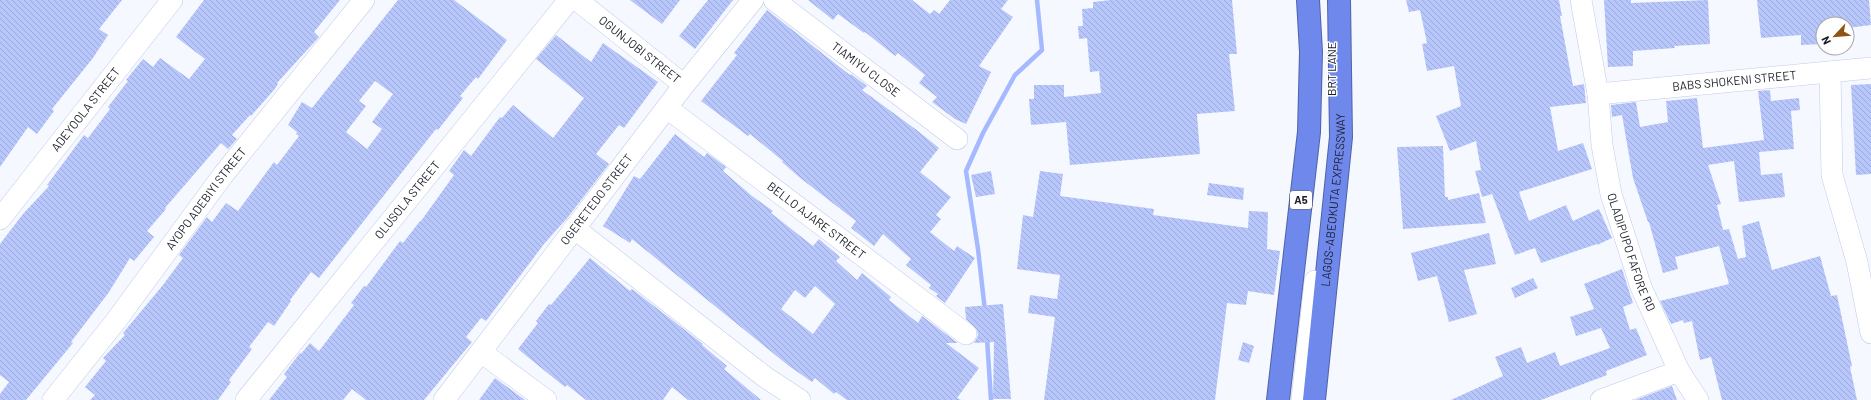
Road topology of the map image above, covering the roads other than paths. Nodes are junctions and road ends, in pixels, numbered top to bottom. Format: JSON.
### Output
{"nodes":[{"id":1,"x":172,"y":0,"type":"edge"},
{"id":2,"x":364,"y":0,"type":"edge"},
{"id":3,"x":569,"y":0,"type":"edge"},
{"id":4,"x":577,"y":0,"type":"edge"},
{"id":5,"x":753,"y":0,"type":"edge"},
{"id":6,"x":774,"y":0,"type":"edge"},
{"id":7,"x":1308,"y":0,"type":"edge"},
{"id":8,"x":1332,"y":0,"type":"edge"},
{"id":9,"x":1339,"y":0,"type":"edge"},
{"id":10,"x":1581,"y":0,"type":"edge"},
{"id":11,"x":1871,"y":68,"type":"edge"},
{"id":12,"x":1830,"y":72,"type":"junction"},
{"id":13,"x":684,"y":85,"type":"junction"},
{"id":14,"x":1598,"y":94,"type":"junction"},
{"id":15,"x":667,"y":108,"type":"junction"},
{"id":16,"x":957,"y":139,"type":"dead end"},
{"id":17,"x":0,"y":219,"type":"edge"},
{"id":18,"x":574,"y":228,"type":"junction"},
{"id":19,"x":1864,"y":261,"type":"edge"},
{"id":20,"x":966,"y":334,"type":"dead end"},
{"id":21,"x":1871,"y":334,"type":"edge"},
{"id":22,"x":481,"y":352,"type":"junction"},
{"id":23,"x":1679,"y":371,"type":"junction"},
{"id":24,"x":53,"y":400,"type":"edge"},
{"id":25,"x":246,"y":400,"type":"edge"},
{"id":26,"x":444,"y":400,"type":"edge"},
{"id":27,"x":546,"y":400,"type":"edge"},
{"id":28,"x":800,"y":400,"type":"edge"},
{"id":29,"x":1278,"y":400,"type":"edge"},
{"id":30,"x":1302,"y":400,"type":"edge"},
{"id":31,"x":1314,"y":400,"type":"edge"},
{"id":32,"x":1601,"y":400,"type":"edge"},
{"id":33,"x":1698,"y":400,"type":"edge"}],
"edges":[{"from":1,"to":17,"type":"street","name":"ADEYOOLA STREET"},
{"from":2,"to":24,"type":"street","name":"AYOPO ADEBIYI STREET"},
{"from":3,"to":25,"type":"street","name":"OLUSOLA STREET"},
{"from":4,"to":13,"type":"street","name":"OGUNJOBI STREET"},
{"from":5,"to":13,"type":"street","name":"OGERETEDO STREET"},
{"from":6,"to":16,"type":"street","name":"TIAMIYU CLOSE"},
{"from":7,"to":29,"type":"highway","number":"A5"},
{"from":8,"to":30,"type":"street","name":"BRT LANE"},
{"from":9,"to":31,"type":"highway","name":"LAGOS-ABEOKUTA EXPRESSWAY"},
{"from":10,"to":14,"type":"street","name":"OLADIPUPO FAFORE RD"},
{"from":11,"to":12,"type":"street","name":"BABS SHOKENI STREET"},
{"from":12,"to":14,"type":"street","name":"BABS SHOKENI STREET"},
{"from":12,"to":19,"type":"street"},
{"from":13,"to":15,"type":"street","name":"OGERETEDO STREET"},
{"from":14,"to":23,"type":"street","name":"OLADIPUPO FAFORE RD"},
{"from":15,"to":18,"type":"street","name":"OGERETEDO STREET"},
{"from":15,"to":20,"type":"street","name":"BELLO AJARE STREET"},
{"from":18,"to":22,"type":"street","name":"OGERETEDO STREET"},
{"from":18,"to":28,"type":"street"},
{"from":19,"to":21,"type":"street"},
{"from":22,"to":26,"type":"street","name":"OGERETEDO STREET"},
{"from":22,"to":27,"type":"street"},
{"from":23,"to":32,"type":"street"},
{"from":23,"to":33,"type":"street","name":"OLADIPUPO FAFORE RD"}]}
